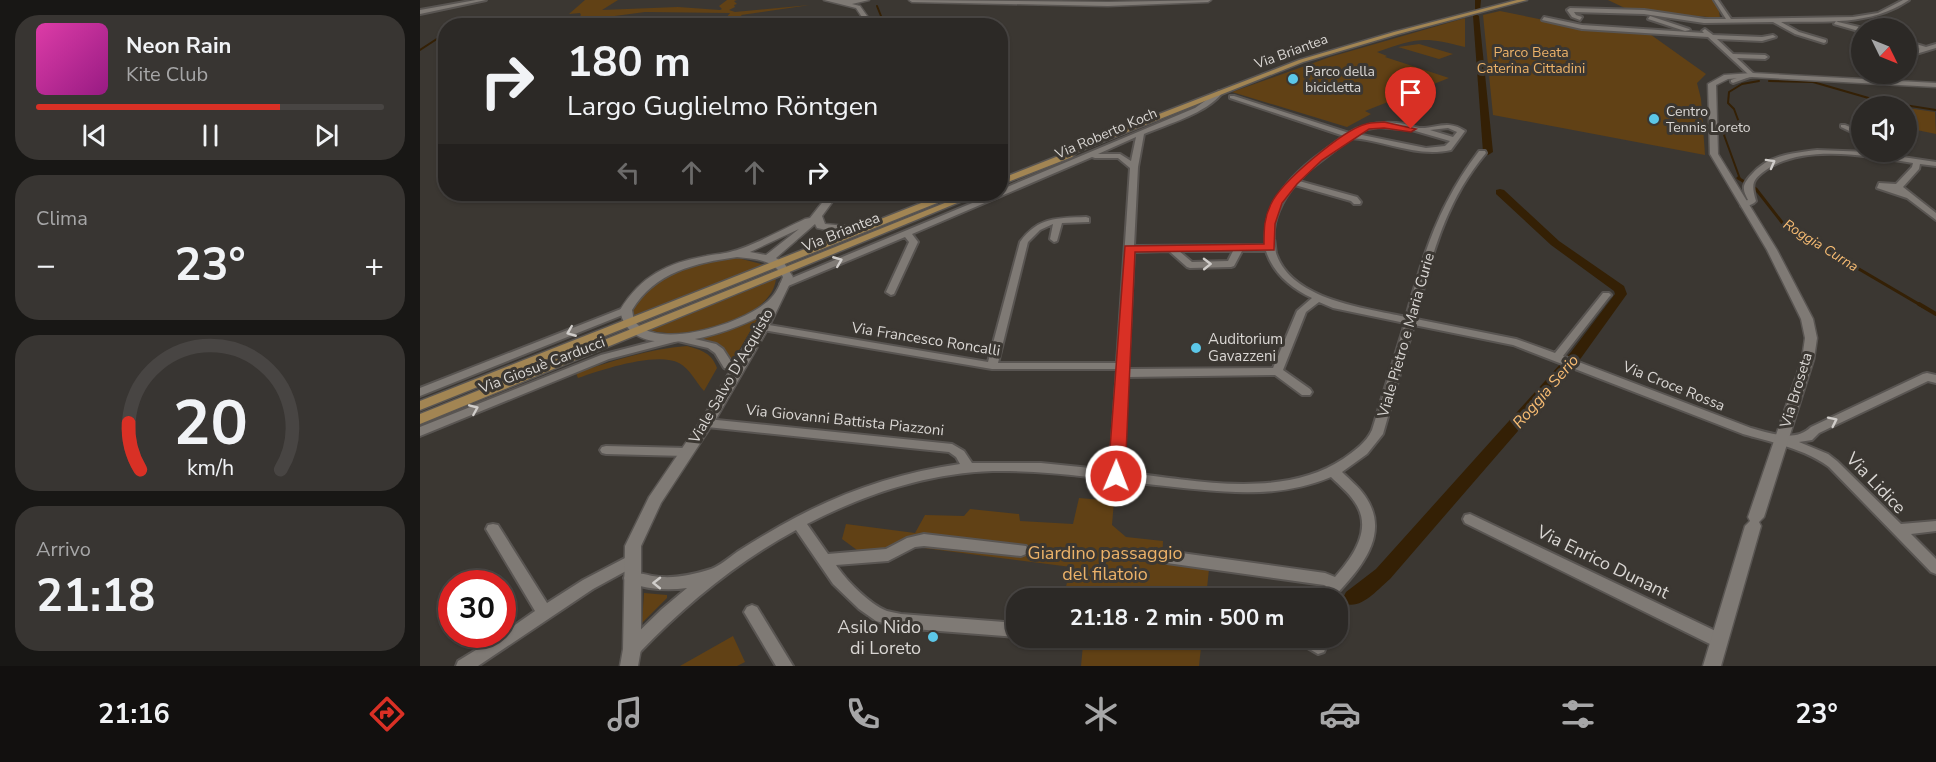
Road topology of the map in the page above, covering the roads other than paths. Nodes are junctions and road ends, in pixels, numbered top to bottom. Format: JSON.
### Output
{"nodes":[{"id":1,"x":438,"y":0,"type":"edge"},
{"id":2,"x":484,"y":0,"type":"edge"},
{"id":3,"x":827,"y":0,"type":"edge"},
{"id":4,"x":912,"y":0,"type":"edge"},
{"id":5,"x":1208,"y":0,"type":"edge"},
{"id":6,"x":1524,"y":0,"type":"edge"},
{"id":7,"x":1716,"y":0,"type":"edge"},
{"id":8,"x":1907,"y":0,"type":"edge"},
{"id":9,"x":1181,"y":1,"type":"edge"},
{"id":10,"x":469,"y":2,"type":"edge"},
{"id":11,"x":862,"y":3,"type":"edge"},
{"id":12,"x":423,"y":11,"type":"edge"},
{"id":13,"x":1631,"y":12,"type":"junction"},
{"id":14,"x":868,"y":18,"type":"edge"},
{"id":15,"x":1580,"y":18,"type":"dead end"},
{"id":16,"x":1544,"y":19,"type":"dead end"},
{"id":17,"x":1720,"y":20,"type":"junction"},
{"id":18,"x":1729,"y":20,"type":"junction"},
{"id":19,"x":1774,"y":20,"type":"junction"},
{"id":20,"x":1827,"y":20,"type":"junction"},
{"id":21,"x":1701,"y":21,"type":"junction"},
{"id":22,"x":1712,"y":25,"type":"junction"},
{"id":23,"x":1851,"y":27,"type":"edge"},
{"id":24,"x":1703,"y":28,"type":"junction"},
{"id":25,"x":1711,"y":36,"type":"junction"},
{"id":26,"x":1773,"y":37,"type":"dead end"},
{"id":27,"x":1824,"y":41,"type":"dead end"},
{"id":28,"x":1917,"y":46,"type":"edge"},
{"id":29,"x":1936,"y":46,"type":"edge"},
{"id":30,"x":1929,"y":49,"type":"junction"},
{"id":31,"x":1936,"y":51,"type":"edge"},
{"id":32,"x":1917,"y":52,"type":"edge"},
{"id":33,"x":1732,"y":56,"type":"junction"},
{"id":34,"x":1765,"y":57,"type":"dead end"},
{"id":35,"x":1755,"y":76,"type":"junction"},
{"id":36,"x":1936,"y":84,"type":"edge"},
{"id":37,"x":1713,"y":92,"type":"junction"},
{"id":38,"x":1219,"y":93,"type":"junction"},
{"id":39,"x":1232,"y":97,"type":"dead end"},
{"id":40,"x":1844,"y":126,"type":"dead end"},
{"id":41,"x":1415,"y":130,"type":"junction"},
{"id":42,"x":1851,"y":130,"type":"edge"},
{"id":43,"x":1141,"y":133,"type":"junction"},
{"id":44,"x":1351,"y":136,"type":"junction"},
{"id":45,"x":1455,"y":140,"type":"junction"},
{"id":46,"x":1074,"y":150,"type":"junction"},
{"id":47,"x":1482,"y":153,"type":"dead end"},
{"id":48,"x":1851,"y":155,"type":"edge"},
{"id":49,"x":1083,"y":158,"type":"junction"},
{"id":50,"x":1917,"y":161,"type":"edge"},
{"id":51,"x":1914,"y":162,"type":"edge"},
{"id":52,"x":1936,"y":164,"type":"edge"},
{"id":53,"x":1134,"y":167,"type":"junction"},
{"id":54,"x":1008,"y":173,"type":"edge"},
{"id":55,"x":1008,"y":179,"type":"edge"},
{"id":56,"x":1293,"y":182,"type":"junction"},
{"id":57,"x":1898,"y":188,"type":"junction"},
{"id":58,"x":1008,"y":190,"type":"edge"},
{"id":59,"x":1910,"y":197,"type":"junction"},
{"id":60,"x":828,"y":201,"type":"edge"},
{"id":61,"x":936,"y":201,"type":"edge"},
{"id":62,"x":956,"y":201,"type":"edge"},
{"id":63,"x":981,"y":201,"type":"edge"},
{"id":64,"x":1357,"y":202,"type":"dead end"},
{"id":65,"x":1744,"y":204,"type":"junction"},
{"id":66,"x":817,"y":216,"type":"junction"},
{"id":67,"x":1936,"y":217,"type":"edge"},
{"id":68,"x":1086,"y":220,"type":"dead end"},
{"id":69,"x":1058,"y":221,"type":"junction"},
{"id":70,"x":875,"y":224,"type":"junction"},
{"id":71,"x":906,"y":233,"type":"junction"},
{"id":72,"x":1054,"y":238,"type":"dead end"},
{"id":73,"x":1170,"y":248,"type":"junction"},
{"id":74,"x":1239,"y":248,"type":"junction"},
{"id":75,"x":1270,"y":248,"type":"junction"},
{"id":76,"x":1129,"y":249,"type":"junction"},
{"id":77,"x":737,"y":254,"type":"junction"},
{"id":78,"x":768,"y":259,"type":"junction"},
{"id":79,"x":784,"y":267,"type":"junction"},
{"id":80,"x":785,"y":284,"type":"junction"},
{"id":81,"x":891,"y":292,"type":"dead end"},
{"id":82,"x":1606,"y":295,"type":"dead end"},
{"id":83,"x":1317,"y":298,"type":"junction"},
{"id":84,"x":775,"y":301,"type":"junction"},
{"id":85,"x":626,"y":310,"type":"junction"},
{"id":86,"x":1410,"y":325,"type":"junction"},
{"id":87,"x":633,"y":327,"type":"junction"},
{"id":88,"x":763,"y":327,"type":"junction"},
{"id":89,"x":678,"y":338,"type":"junction"},
{"id":90,"x":1558,"y":356,"type":"junction"},
{"id":91,"x":728,"y":366,"type":"joint"},
{"id":92,"x":992,"y":366,"type":"junction"},
{"id":93,"x":1123,"y":369,"type":"junction"},
{"id":94,"x":1276,"y":371,"type":"junction"},
{"id":95,"x":1936,"y":379,"type":"edge"},
{"id":96,"x":481,"y":382,"type":"junction"},
{"id":97,"x":1306,"y":392,"type":"dead end"},
{"id":98,"x":420,"y":393,"type":"edge"},
{"id":99,"x":420,"y":406,"type":"edge"},
{"id":100,"x":420,"y":419,"type":"edge"},
{"id":101,"x":707,"y":423,"type":"junction"},
{"id":102,"x":420,"y":432,"type":"edge"},
{"id":103,"x":1780,"y":440,"type":"junction"},
{"id":104,"x":606,"y":450,"type":"dead end"},
{"id":105,"x":686,"y":452,"type":"junction"},
{"id":106,"x":969,"y":468,"type":"junction"},
{"id":107,"x":1334,"y":472,"type":"junction"},
{"id":108,"x":1116,"y":476,"type":"junction"},
{"id":109,"x":1470,"y":519,"type":"dead end"},
{"id":110,"x":798,"y":522,"type":"junction"},
{"id":111,"x":1936,"y":526,"type":"edge"},
{"id":112,"x":493,"y":529,"type":"dead end"},
{"id":113,"x":1897,"y":530,"type":"junction"},
{"id":114,"x":1022,"y":550,"type":"dead end"},
{"id":115,"x":1167,"y":557,"type":"dead end"},
{"id":116,"x":823,"y":560,"type":"junction"},
{"id":117,"x":632,"y":561,"type":"junction"},
{"id":118,"x":1936,"y":568,"type":"edge"},
{"id":119,"x":724,"y":569,"type":"junction"},
{"id":120,"x":631,"y":578,"type":"junction"},
{"id":121,"x":1337,"y":584,"type":"junction"},
{"id":122,"x":1333,"y":588,"type":"edge"},
{"id":123,"x":544,"y":612,"type":"junction"},
{"id":124,"x":752,"y":612,"type":"dead end"},
{"id":125,"x":1006,"y":629,"type":"edge"},
{"id":126,"x":1718,"y":640,"type":"junction"},
{"id":127,"x":630,"y":657,"type":"edge"},
{"id":128,"x":464,"y":666,"type":"edge"},
{"id":129,"x":785,"y":666,"type":"edge"},
{"id":130,"x":1712,"y":666,"type":"edge"}],
"edges":[{"from":1,"to":12,"type":"street"},
{"from":2,"to":10,"type":"street"},
{"from":3,"to":11,"type":"street"},
{"from":4,"to":9,"type":"street"},
{"from":5,"to":9,"type":"street"},
{"from":6,"to":38,"type":"main road","name":"Via Briantea"},
{"from":7,"to":18,"type":"street"},
{"from":8,"to":20,"type":"street"},
{"from":10,"to":12,"type":"street"},
{"from":11,"to":14,"type":"street"},
{"from":13,"to":15,"type":"street"},
{"from":13,"to":21,"type":"street"},
{"from":13,"to":25,"type":"street"},
{"from":16,"to":25,"type":"street"},
{"from":17,"to":18,"type":"street"},
{"from":17,"to":21,"type":"street"},
{"from":17,"to":22,"type":"street"},
{"from":18,"to":19,"type":"street"},
{"from":19,"to":20,"type":"street"},
{"from":19,"to":27,"type":"street"},
{"from":20,"to":23,"type":"street"},
{"from":21,"to":22,"type":"street"},
{"from":21,"to":24,"type":"street"},
{"from":22,"to":24,"type":"street"},
{"from":24,"to":25,"type":"street"},
{"from":25,"to":26,"type":"street"},
{"from":25,"to":33,"type":"street"},
{"from":28,"to":30,"type":"street"},
{"from":29,"to":30,"type":"street"},
{"from":30,"to":31,"type":"street"},
{"from":30,"to":32,"type":"street"},
{"from":33,"to":34,"type":"street"},
{"from":33,"to":35,"type":"street"},
{"from":35,"to":36,"type":"street"},
{"from":35,"to":37,"type":"street"},
{"from":35,"to":37,"type":"street"},
{"from":37,"to":65,"type":"street","name":"Via Broseta"},
{"from":38,"to":43,"type":"street","name":"Via Roberto Koch"},
{"from":38,"to":46,"type":"main road","name":"Via Briantea"},
{"from":39,"to":44,"type":"street"},
{"from":40,"to":42,"type":"street"},
{"from":41,"to":44,"type":"street"},
{"from":41,"to":45,"type":"street"},
{"from":41,"to":45,"type":"street"},
{"from":43,"to":49,"type":"street","name":"Via Roberto Koch"},
{"from":43,"to":53,"type":"street"},
{"from":44,"to":45,"type":"street"},
{"from":44,"to":56,"type":"street"},
{"from":46,"to":54,"type":"main road","name":"Via Briantea"},
{"from":46,"to":55,"type":"main road","name":"Via Briantea"},
{"from":47,"to":86,"type":"street","name":"Viale Pietro e Maria Curie"},
{"from":65,"to":48,"type":"street","one_way":true},
{"from":49,"to":53,"type":"street"},
{"from":49,"to":58,"type":"street","name":"Via Roberto Koch"},
{"from":50,"to":52,"type":"street"},
{"from":51,"to":57,"type":"street"},
{"from":53,"to":76,"type":"street"},
{"from":56,"to":64,"type":"street"},
{"from":56,"to":75,"type":"street"},
{"from":57,"to":59,"type":"street"},
{"from":57,"to":59,"type":"street"},
{"from":59,"to":67,"type":"street"},
{"from":60,"to":66,"type":"street"},
{"from":61,"to":70,"type":"main road","name":"Via Briantea"},
{"from":62,"to":79,"type":"main road","name":"Via Briantea"},
{"from":63,"to":71,"type":"street","name":"Via Roberto Koch"},
{"from":65,"to":103,"type":"street","name":"Via Broseta"},
{"from":66,"to":70,"type":"street","name":"Via Briantea"},
{"from":66,"to":77,"type":"street"},
{"from":66,"to":78,"type":"street"},
{"from":68,"to":69,"type":"street"},
{"from":69,"to":72,"type":"street"},
{"from":69,"to":92,"type":"street"},
{"from":70,"to":79,"type":"main road","name":"Via Briantea"},
{"from":80,"to":71,"type":"street","name":"Via Roberto Koch","one_way":true},
{"from":71,"to":81,"type":"street"},
{"from":73,"to":74,"type":"street"},
{"from":73,"to":74,"type":"street","one_way":true},
{"from":73,"to":76,"type":"street"},
{"from":74,"to":75,"type":"street"},
{"from":75,"to":83,"type":"street","name":"Via Croce Rossa"},
{"from":76,"to":93,"type":"street"},
{"from":77,"to":78,"type":"street"},
{"from":77,"to":85,"type":"street"},
{"from":78,"to":79,"type":"street"},
{"from":79,"to":80,"type":"street","name":"Via Giosuè Carducci"},
{"from":79,"to":87,"type":"main road","name":"Via Giosuè Carducci"},
{"from":80,"to":84,"type":"street","name":"Via Giosuè Carducci"},
{"from":82,"to":90,"type":"street"},
{"from":83,"to":86,"type":"street","name":"Via Croce Rossa"},
{"from":83,"to":94,"type":"street"},
{"from":84,"to":88,"type":"street","name":"Viale Salvo D'Acquisto"},
{"from":84,"to":89,"type":"street","name":"Via Giosuè Carducci"},
{"from":85,"to":87,"type":"street"},
{"from":85,"to":98,"type":"street","name":"Via Giosuè Carducci","one_way":true},
{"from":86,"to":90,"type":"street","name":"Via Croce Rossa"},
{"from":86,"to":107,"type":"street","name":"Viale Pietro e Maria Curie"},
{"from":87,"to":89,"type":"street","name":"Via Giosuè Carducci"},
{"from":87,"to":96,"type":"main road","name":"Via Giosuè Carducci"},
{"from":87,"to":100,"type":"main road","name":"Via Giosuè Carducci"},
{"from":88,"to":92,"type":"street","name":"Via Francesco Roncalli"},
{"from":88,"to":101,"type":"street","name":"Viale Salvo D'Acquisto"},
{"from":89,"to":91,"type":"street","name":"Via Giosuè Carducci"},
{"from":102,"to":89,"type":"street","name":"Via Giosuè Carducci","one_way":true},
{"from":90,"to":103,"type":"street","name":"Via Croce Rossa"},
{"from":91,"to":105,"type":"street","name":"Via Giosuè Carducci"},
{"from":92,"to":93,"type":"street","name":"Via Francesco Roncalli"},
{"from":93,"to":94,"type":"street","name":"Via Francesco Roncalli"},
{"from":93,"to":108,"type":"street"},
{"from":94,"to":97,"type":"street"},
{"from":103,"to":95,"type":"street","one_way":true},
{"from":96,"to":98,"type":"street","name":"Via Giosuè Carducci"},
{"from":96,"to":99,"type":"main road","name":"Via Giosuè Carducci"},
{"from":101,"to":105,"type":"street","name":"Viale Salvo D'Acquisto"},
{"from":101,"to":106,"type":"street","name":"Via Giovanni Battista Piazzoni"},
{"from":103,"to":113,"type":"street","name":"Via Lidice"},
{"from":103,"to":126,"type":"street","name":"Via Broseta"},
{"from":104,"to":105,"type":"street","name":"Viale Salvo D'Acquisto"},
{"from":105,"to":117,"type":"street","name":"Viale Salvo D'Acquisto"},
{"from":106,"to":108,"type":"street","name":"Viale Pietro e Maria Curie"},
{"from":106,"to":110,"type":"street","name":"Viale Pietro e Maria Curie"},
{"from":107,"to":108,"type":"street","name":"Viale Pietro e Maria Curie"},
{"from":107,"to":121,"type":"street"},
{"from":109,"to":126,"type":"street","name":"Via Enrico Dunant"},
{"from":110,"to":116,"type":"street"},
{"from":110,"to":119,"type":"street","name":"Viale Pietro e Maria Curie"},
{"from":111,"to":113,"type":"street"},
{"from":112,"to":123,"type":"street"},
{"from":113,"to":118,"type":"street","name":"Via Lidice"},
{"from":114,"to":116,"type":"street"},
{"from":115,"to":121,"type":"street"},
{"from":116,"to":125,"type":"street"},
{"from":117,"to":120,"type":"street","name":"Viale Salvo D'Acquisto"},
{"from":117,"to":123,"type":"street"},
{"from":119,"to":120,"type":"street","one_way":true},
{"from":119,"to":127,"type":"street","name":"Viale Pietro e Maria Curie"},
{"from":120,"to":127,"type":"street","name":"Viale Salvo D'Acquisto"},
{"from":121,"to":122,"type":"street"},
{"from":123,"to":128,"type":"street"},
{"from":124,"to":129,"type":"street"},
{"from":126,"to":130,"type":"street","name":"Via Broseta"}]}
